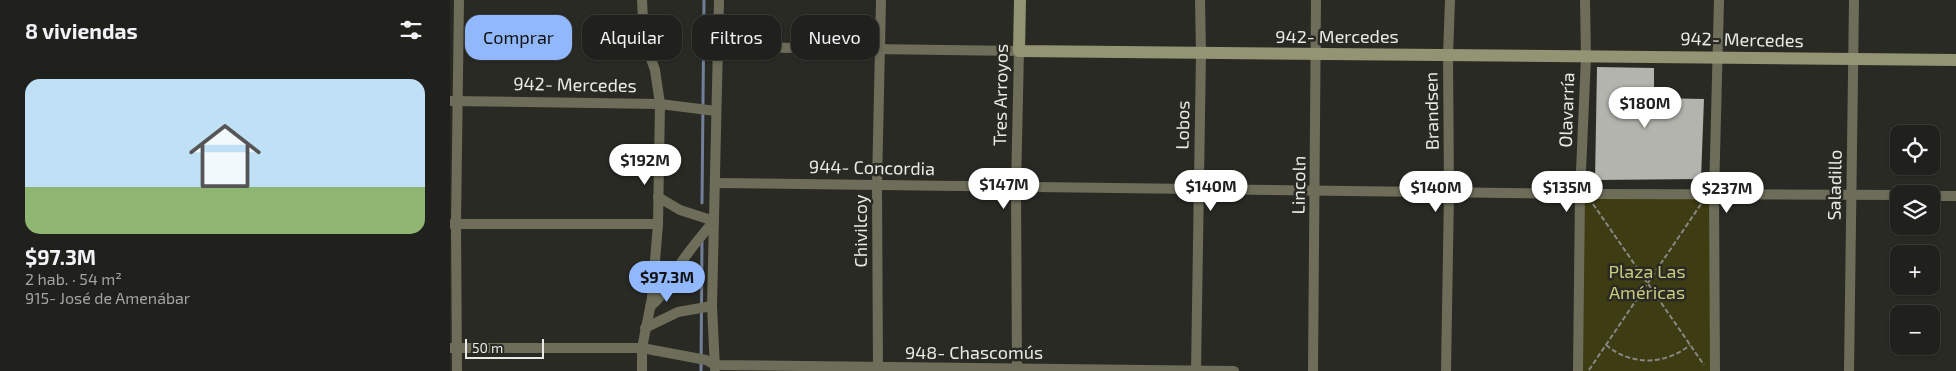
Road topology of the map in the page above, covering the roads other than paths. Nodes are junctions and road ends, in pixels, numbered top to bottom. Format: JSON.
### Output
{"nodes":[{"id":1,"x":459,"y":0,"type":"edge"},
{"id":2,"x":642,"y":0,"type":"edge"},
{"id":3,"x":719,"y":0,"type":"edge"},
{"id":4,"x":881,"y":0,"type":"edge"},
{"id":5,"x":1020,"y":0,"type":"edge"},
{"id":6,"x":1200,"y":0,"type":"edge"},
{"id":7,"x":1316,"y":0,"type":"edge"},
{"id":8,"x":1450,"y":0,"type":"edge"},
{"id":9,"x":1586,"y":0,"type":"edge"},
{"id":10,"x":1719,"y":0,"type":"edge"},
{"id":11,"x":1854,"y":0,"type":"edge"},
{"id":12,"x":719,"y":15,"type":"edge"},
{"id":13,"x":781,"y":49,"type":"edge"},
{"id":14,"x":881,"y":50,"type":"junction"},
{"id":15,"x":1019,"y":51,"type":"junction"},
{"id":16,"x":1201,"y":53,"type":"junction"},
{"id":17,"x":1317,"y":54,"type":"junction"},
{"id":18,"x":1448,"y":55,"type":"junction"},
{"id":19,"x":1586,"y":57,"type":"junction"},
{"id":20,"x":1718,"y":58,"type":"junction"},
{"id":21,"x":1854,"y":59,"type":"junction"},
{"id":22,"x":716,"y":60,"type":"edge"},
{"id":23,"x":1956,"y":60,"type":"edge"},
{"id":24,"x":454,"y":101,"type":"edge"},
{"id":25,"x":660,"y":104,"type":"junction"},
{"id":26,"x":707,"y":110,"type":"junction"},
{"id":27,"x":715,"y":183,"type":"junction"},
{"id":28,"x":878,"y":185,"type":"junction"},
{"id":29,"x":1016,"y":187,"type":"junction"},
{"id":30,"x":1199,"y":189,"type":"junction"},
{"id":31,"x":1315,"y":191,"type":"junction"},
{"id":32,"x":1449,"y":192,"type":"junction"},
{"id":33,"x":1583,"y":194,"type":"junction"},
{"id":34,"x":1711,"y":194,"type":"junction"},
{"id":35,"x":1851,"y":194,"type":"junction"},
{"id":36,"x":1890,"y":195,"type":"edge"},
{"id":37,"x":1940,"y":196,"type":"edge"},
{"id":38,"x":1956,"y":196,"type":"edge"},
{"id":39,"x":658,"y":197,"type":"junction"},
{"id":40,"x":714,"y":220,"type":"junction"},
{"id":41,"x":453,"y":224,"type":"edge"},
{"id":42,"x":658,"y":224,"type":"junction"},
{"id":43,"x":650,"y":307,"type":"junction"},
{"id":44,"x":705,"y":307,"type":"junction"},
{"id":45,"x":645,"y":328,"type":"junction"},
{"id":46,"x":454,"y":348,"type":"edge"},
{"id":47,"x":642,"y":348,"type":"junction"},
{"id":48,"x":715,"y":368,"type":"edge"},
{"id":49,"x":878,"y":370,"type":"edge"},
{"id":50,"x":1017,"y":370,"type":"edge"},
{"id":51,"x":1196,"y":370,"type":"edge"},
{"id":52,"x":457,"y":371,"type":"edge"},
{"id":53,"x":642,"y":371,"type":"edge"},
{"id":54,"x":1234,"y":371,"type":"edge"},
{"id":55,"x":1313,"y":371,"type":"edge"},
{"id":56,"x":1446,"y":371,"type":"edge"},
{"id":57,"x":1578,"y":371,"type":"edge"},
{"id":58,"x":1715,"y":371,"type":"edge"},
{"id":59,"x":1849,"y":371,"type":"edge"}],
"edges":[{"from":1,"to":24,"type":"street"},
{"from":2,"to":25,"type":"street"},
{"from":3,"to":12,"type":"street"},
{"from":4,"to":14,"type":"street","name":"Chivilcoy"},
{"from":5,"to":15,"type":"main road","name":"Tres Arroyos"},
{"from":6,"to":16,"type":"street","name":"Lobos"},
{"from":7,"to":17,"type":"street","name":"Lincoln"},
{"from":8,"to":18,"type":"street","name":"Brandsen"},
{"from":9,"to":19,"type":"street","name":"Olavarría"},
{"from":10,"to":20,"type":"street"},
{"from":11,"to":21,"type":"street","name":"Saladillo"},
{"from":13,"to":14,"type":"street","name":"942- Mercedes"},
{"from":14,"to":15,"type":"street","name":"942- Mercedes"},
{"from":14,"to":28,"type":"street","name":"Chivilcoy"},
{"from":15,"to":16,"type":"main road","name":"942- Mercedes"},
{"from":15,"to":29,"type":"street","name":"Tres Arroyos"},
{"from":16,"to":17,"type":"main road","name":"942- Mercedes"},
{"from":16,"to":30,"type":"street","name":"Lobos"},
{"from":17,"to":18,"type":"main road","name":"942- Mercedes"},
{"from":17,"to":31,"type":"street","name":"Lincoln"},
{"from":18,"to":19,"type":"main road","name":"942- Mercedes"},
{"from":18,"to":32,"type":"street","name":"Brandsen"},
{"from":19,"to":20,"type":"main road","name":"942- Mercedes"},
{"from":19,"to":33,"type":"street","name":"Olavarría"},
{"from":20,"to":21,"type":"main road","name":"942- Mercedes"},
{"from":20,"to":34,"type":"street"},
{"from":21,"to":23,"type":"main road","name":"942- Mercedes"},
{"from":21,"to":35,"type":"street","name":"Saladillo"},
{"from":22,"to":26,"type":"street"},
{"from":24,"to":25,"type":"street","name":"942- Mercedes"},
{"from":24,"to":41,"type":"street"},
{"from":25,"to":26,"type":"street","name":"942- Mercedes"},
{"from":25,"to":39,"type":"street"},
{"from":26,"to":27,"type":"street"},
{"from":27,"to":28,"type":"street","name":"944- Concordia"},
{"from":27,"to":40,"type":"street"},
{"from":28,"to":29,"type":"street","name":"944- Concordia"},
{"from":28,"to":49,"type":"street","name":"Chivilcoy"},
{"from":29,"to":30,"type":"street","name":"944- Concordia"},
{"from":29,"to":50,"type":"street","name":"Tres Arroyos"},
{"from":30,"to":31,"type":"street","name":"944- Concordia"},
{"from":30,"to":51,"type":"street","name":"Lobos"},
{"from":31,"to":32,"type":"street","name":"944- Concordia"},
{"from":31,"to":55,"type":"street","name":"Lincoln"},
{"from":32,"to":33,"type":"street","name":"944- Concordia"},
{"from":32,"to":56,"type":"street","name":"Brandsen"},
{"from":33,"to":34,"type":"street","name":"944- Concordia"},
{"from":33,"to":57,"type":"street","name":"Olavarría"},
{"from":34,"to":35,"type":"street","name":"944- Concordia"},
{"from":34,"to":58,"type":"street"},
{"from":35,"to":36,"type":"street","name":"944- Concordia"},
{"from":35,"to":59,"type":"street","name":"Saladillo"},
{"from":37,"to":38,"type":"street"},
{"from":39,"to":40,"type":"street"},
{"from":39,"to":42,"type":"street"},
{"from":40,"to":43,"type":"street"},
{"from":40,"to":44,"type":"street"},
{"from":41,"to":42,"type":"street"},
{"from":41,"to":46,"type":"street"},
{"from":42,"to":43,"type":"street"},
{"from":43,"to":45,"type":"street"},
{"from":44,"to":45,"type":"street"},
{"from":44,"to":48,"type":"street"},
{"from":45,"to":47,"type":"street"},
{"from":46,"to":47,"type":"street","name":"948- Chascomús"},
{"from":46,"to":52,"type":"street"},
{"from":47,"to":48,"type":"street","name":"948- Chascomús"},
{"from":47,"to":53,"type":"street"},
{"from":48,"to":49,"type":"street","name":"948- Chascomús"},
{"from":49,"to":50,"type":"street","name":"948- Chascomús"},
{"from":50,"to":51,"type":"street","name":"948- Chascomús"},
{"from":51,"to":54,"type":"street","name":"948- Chascomús"}]}
